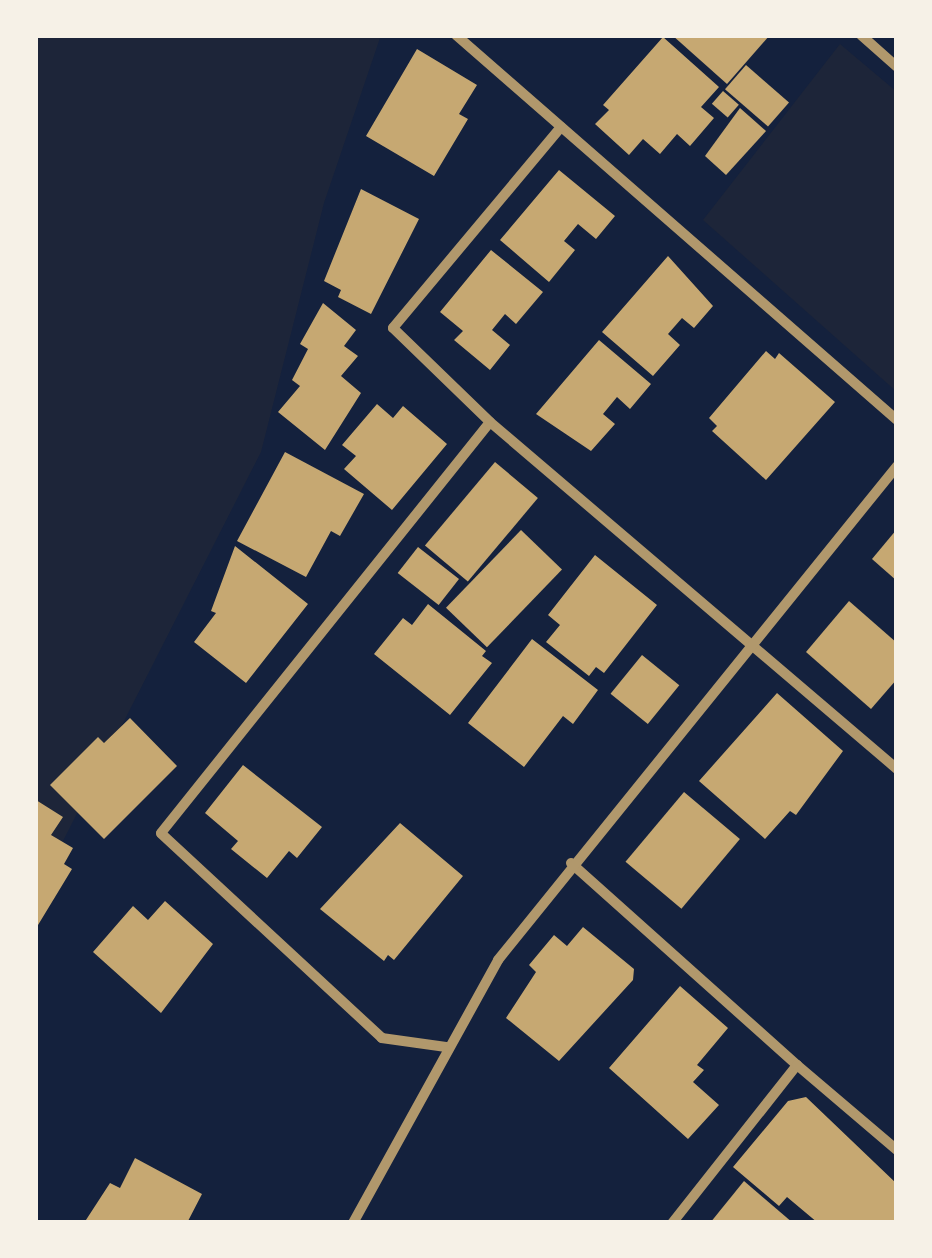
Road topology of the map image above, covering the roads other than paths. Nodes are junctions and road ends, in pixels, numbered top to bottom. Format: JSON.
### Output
{"nodes":[{"id":1,"x":456,"y":35,"type":"edge"},
{"id":2,"x":860,"y":35,"type":"edge"},
{"id":3,"x":897,"y":67,"type":"edge"},
{"id":4,"x":561,"y":127,"type":"junction"},
{"id":5,"x":897,"y":420,"type":"edge"},
{"id":6,"x":490,"y":422,"type":"junction"},
{"id":7,"x":897,"y":466,"type":"edge"},
{"id":8,"x":753,"y":644,"type":"junction"},
{"id":9,"x":897,"y":769,"type":"edge"},
{"id":10,"x":571,"y":862,"type":"junction"},
{"id":11,"x":446,"y":1047,"type":"junction"},
{"id":12,"x":798,"y":1064,"type":"junction"},
{"id":13,"x":897,"y":1150,"type":"edge"},
{"id":14,"x":354,"y":1223,"type":"edge"},
{"id":15,"x":672,"y":1223,"type":"edge"}],
"edges":[{"from":1,"to":4,"type":"street"},
{"from":2,"to":3,"type":"street"},
{"from":4,"to":5,"type":"street"},
{"from":4,"to":6,"type":"street"},
{"from":6,"to":8,"type":"street"},
{"from":6,"to":11,"type":"street"},
{"from":7,"to":8,"type":"street"},
{"from":8,"to":9,"type":"street"},
{"from":8,"to":10,"type":"street"},
{"from":10,"to":11,"type":"street"},
{"from":10,"to":12,"type":"street"},
{"from":11,"to":14,"type":"street"},
{"from":12,"to":13,"type":"street"},
{"from":12,"to":15,"type":"street"}]}
